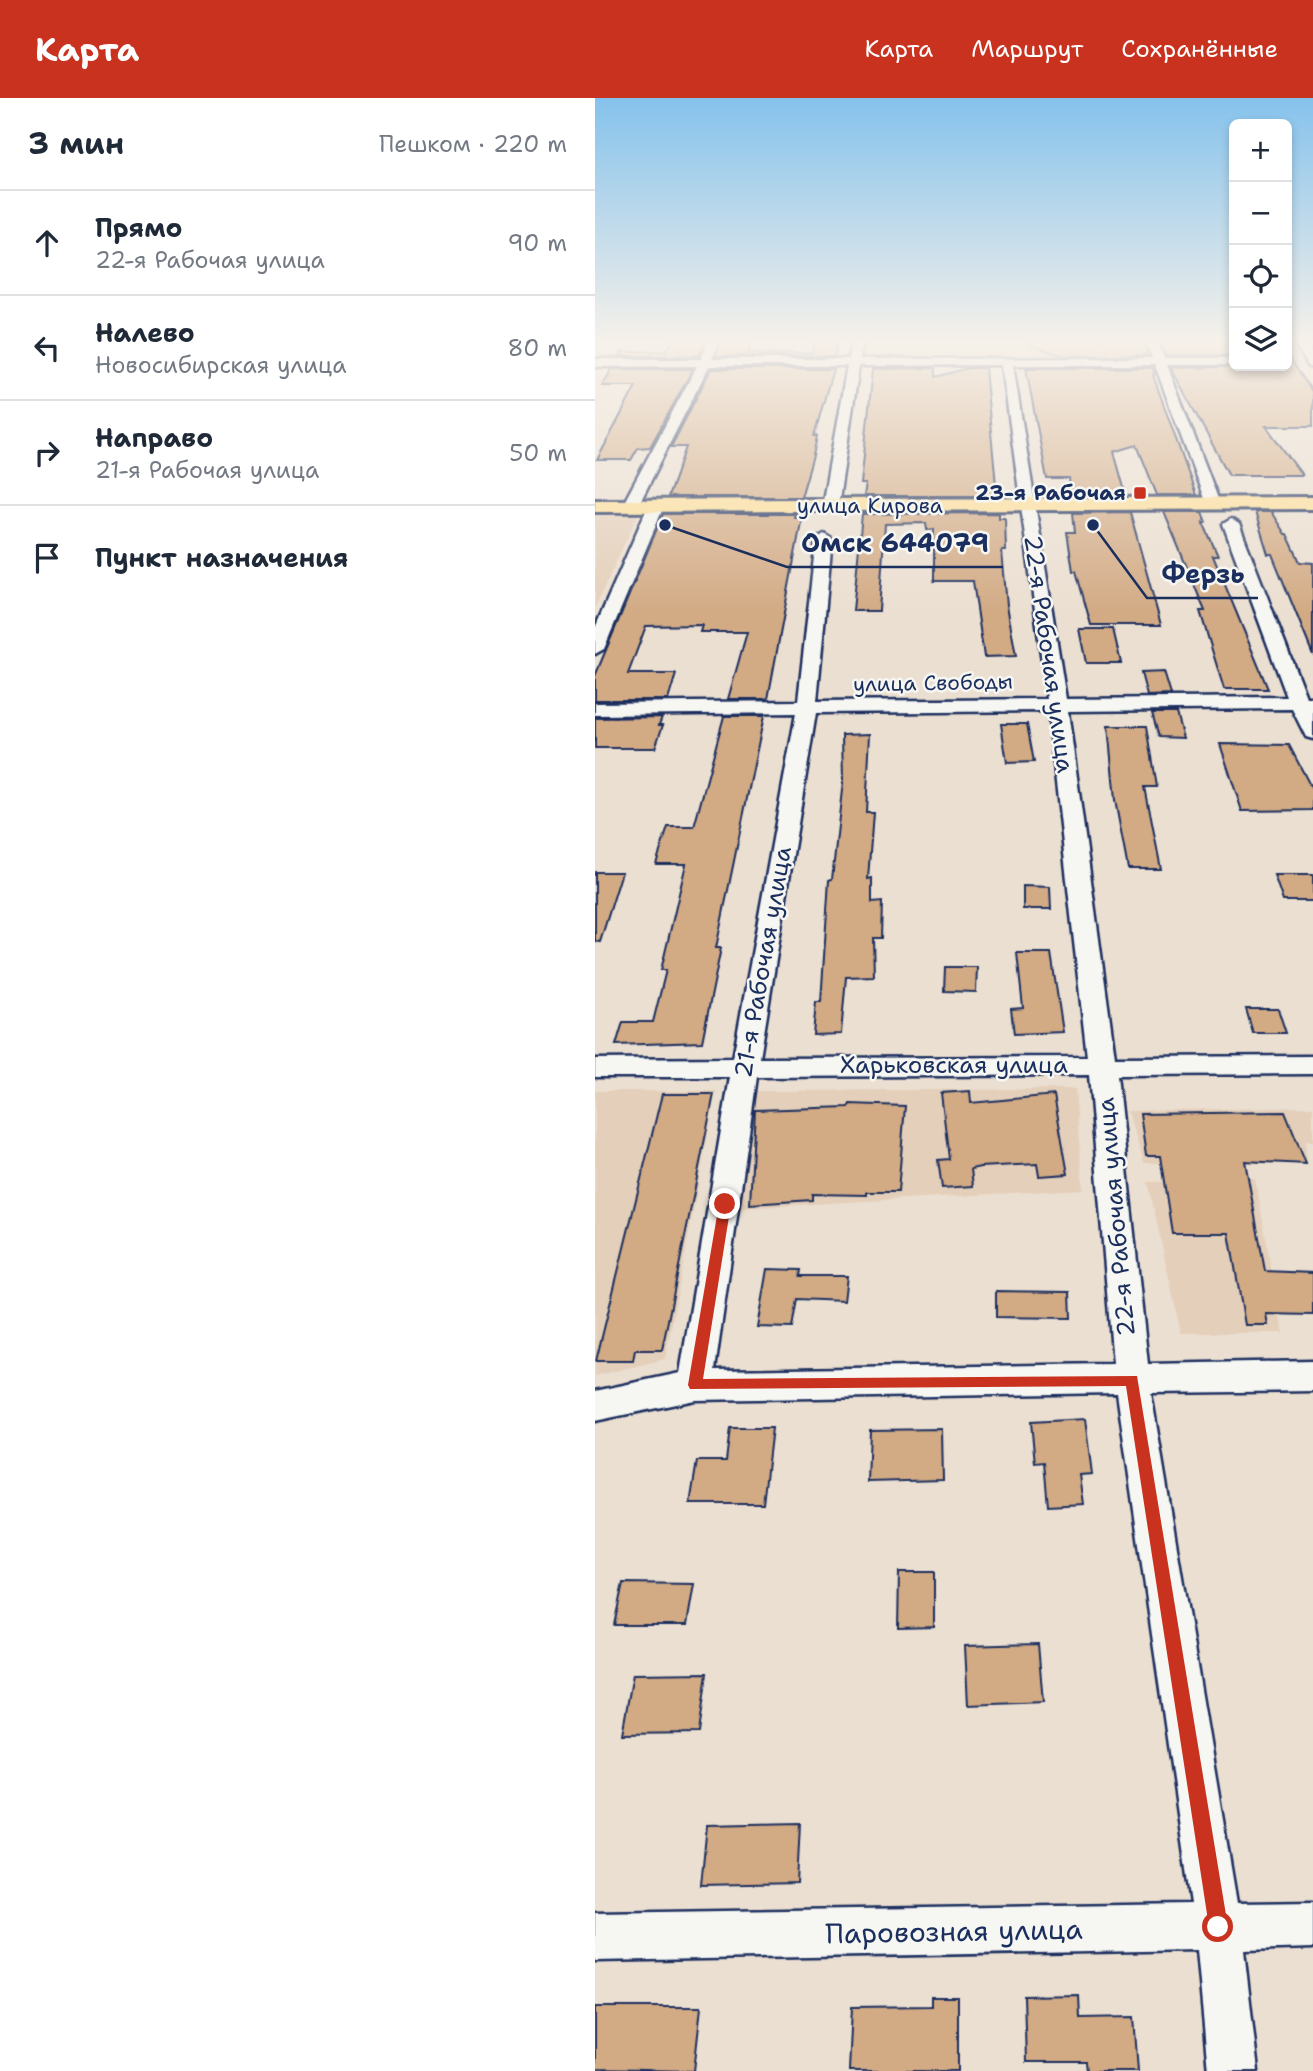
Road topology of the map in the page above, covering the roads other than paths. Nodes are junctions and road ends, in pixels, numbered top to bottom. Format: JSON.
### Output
{"nodes":[{"id":1,"x":669,"y":431,"type":"edge"},
{"id":2,"x":842,"y":431,"type":"edge"},
{"id":3,"x":1018,"y":431,"type":"edge"},
{"id":4,"x":1185,"y":431,"type":"edge"},
{"id":5,"x":1313,"y":503,"type":"edge"},
{"id":6,"x":1213,"y":504,"type":"junction"},
{"id":7,"x":595,"y":506,"type":"edge"},
{"id":8,"x":630,"y":506,"type":"junction"},
{"id":9,"x":656,"y":506,"type":"junction"},
{"id":10,"x":830,"y":506,"type":"junction"},
{"id":11,"x":1029,"y":506,"type":"junction"},
{"id":12,"x":1231,"y":524,"type":"dead end"},
{"id":13,"x":824,"y":539,"type":"dead end"},
{"id":14,"x":595,"y":649,"type":"edge"},
{"id":15,"x":1057,"y":704,"type":"junction"},
{"id":16,"x":1306,"y":704,"type":"edge"},
{"id":17,"x":807,"y":707,"type":"junction"},
{"id":18,"x":595,"y":709,"type":"edge"},
{"id":19,"x":1313,"y":733,"type":"edge"},
{"id":20,"x":1102,"y":1064,"type":"junction"},
{"id":21,"x":1313,"y":1065,"type":"edge"},
{"id":22,"x":745,"y":1067,"type":"junction"},
{"id":23,"x":595,"y":1068,"type":"edge"},
{"id":24,"x":1313,"y":1376,"type":"edge"},
{"id":25,"x":1132,"y":1380,"type":"junction"},
{"id":26,"x":695,"y":1385,"type":"junction"},
{"id":27,"x":595,"y":1406,"type":"edge"},
{"id":28,"x":1313,"y":1925,"type":"edge"},
{"id":29,"x":1218,"y":1927,"type":"junction"},
{"id":30,"x":595,"y":1937,"type":"edge"},
{"id":31,"x":1234,"y":2071,"type":"edge"}],
"edges":[{"from":1,"to":8,"type":"street"},
{"from":2,"to":10,"type":"street"},
{"from":3,"to":11,"type":"street","name":"22-я Рабочая улица"},
{"from":4,"to":6,"type":"street"},
{"from":5,"to":6,"type":"main road","name":"улица Кирова"},
{"from":6,"to":11,"type":"main road","name":"улица Кирова"},
{"from":7,"to":8,"type":"main road","name":"улица Кирова"},
{"from":8,"to":9,"type":"main road","name":"улица Кирова"},
{"from":9,"to":10,"type":"main road","name":"улица Кирова"},
{"from":9,"to":14,"type":"street"},
{"from":10,"to":11,"type":"main road","name":"улица Кирова"},
{"from":11,"to":15,"type":"street","name":"22-я Рабочая улица"},
{"from":12,"to":16,"type":"street"},
{"from":13,"to":17,"type":"street","name":"21-я Рабочая улица"},
{"from":15,"to":16,"type":"street","name":"улица Свободы"},
{"from":15,"to":17,"type":"street","name":"улица Свободы"},
{"from":15,"to":20,"type":"street","name":"22-я Рабочая улица"},
{"from":16,"to":19,"type":"street"},
{"from":17,"to":18,"type":"street","name":"улица Свободы"},
{"from":17,"to":22,"type":"street","name":"21-я Рабочая улица"},
{"from":20,"to":21,"type":"street","name":"Харьковская улица"},
{"from":20,"to":22,"type":"street","name":"Харьковская улица"},
{"from":20,"to":25,"type":"street","name":"22-я Рабочая улица"},
{"from":22,"to":23,"type":"street","name":"Харьковская улица"},
{"from":22,"to":26,"type":"street","name":"21-я Рабочая улица"},
{"from":24,"to":25,"type":"street"},
{"from":25,"to":26,"type":"street"},
{"from":25,"to":29,"type":"street","name":"22-я Рабочая улица"},
{"from":26,"to":27,"type":"street"},
{"from":28,"to":29,"type":"street","name":"Паровозная улица"},
{"from":29,"to":30,"type":"street","name":"Паровозная улица"},
{"from":29,"to":31,"type":"street","name":"22-я Рабочая улица"}]}
